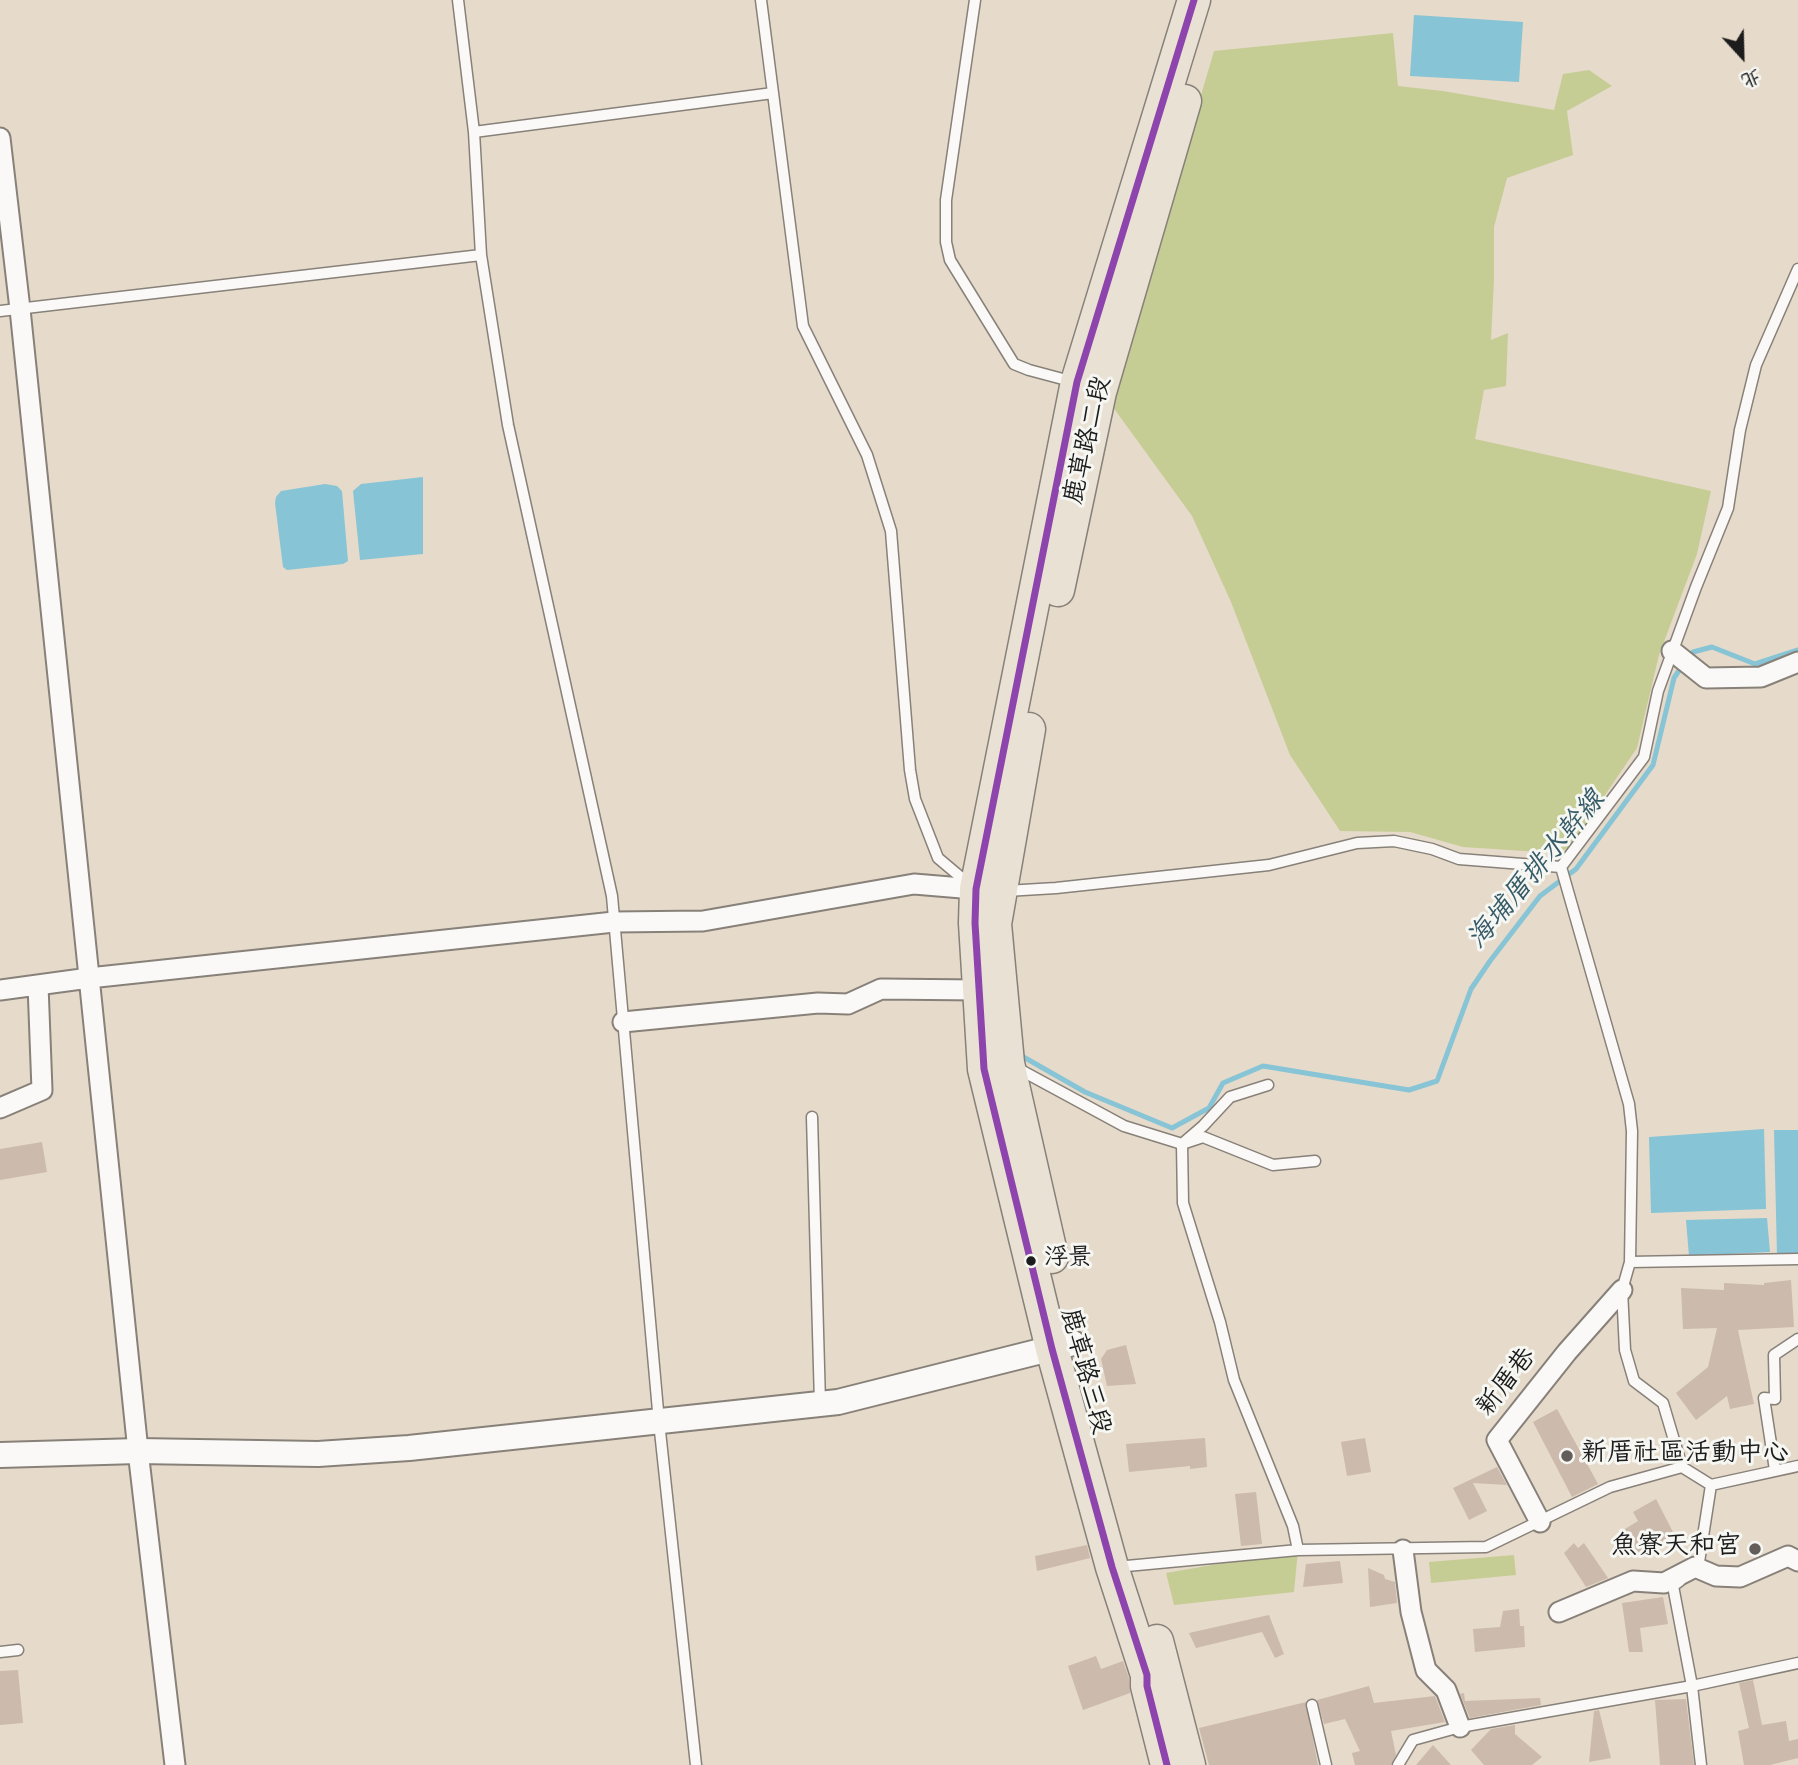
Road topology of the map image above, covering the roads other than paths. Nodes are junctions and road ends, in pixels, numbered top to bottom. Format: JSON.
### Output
{"nodes":[{"id":1,"x":457,"y":0,"type":"edge"},
{"id":2,"x":761,"y":0,"type":"edge"},
{"id":3,"x":975,"y":0,"type":"edge"},
{"id":4,"x":1194,"y":0,"type":"edge"},
{"id":5,"x":1215,"y":0,"type":"edge"},
{"id":6,"x":773,"y":93,"type":"junction"},
{"id":7,"x":474,"y":132,"type":"junction"},
{"id":8,"x":0,"y":138,"type":"edge"},
{"id":9,"x":481,"y":255,"type":"junction"},
{"id":10,"x":1798,"y":270,"type":"edge"},
{"id":11,"x":20,"y":309,"type":"junction"},
{"id":12,"x":0,"y":311,"type":"edge"},
{"id":13,"x":1077,"y":382,"type":"junction"},
{"id":14,"x":1672,"y":651,"type":"junction"},
{"id":15,"x":1798,"y":662,"type":"edge"},
{"id":16,"x":1560,"y":867,"type":"junction"},
{"id":17,"x":989,"y":890,"type":"junction"},
{"id":18,"x":614,"y":922,"type":"junction"},
{"id":19,"x":89,"y":978,"type":"junction"},
{"id":20,"x":38,"y":985,"type":"junction"},
{"id":21,"x":0,"y":990,"type":"edge"},
{"id":22,"x":979,"y":990,"type":"junction"},
{"id":23,"x":623,"y":1022,"type":"junction"},
{"id":24,"x":996,"y":1066,"type":"junction"},
{"id":25,"x":1268,"y":1085,"type":"dead end"},
{"id":26,"x":0,"y":1108,"type":"edge"},
{"id":27,"x":812,"y":1117,"type":"dead end"},
{"id":28,"x":1182,"y":1144,"type":"junction"},
{"id":29,"x":1315,"y":1161,"type":"dead end"},
{"id":30,"x":1798,"y":1259,"type":"edge"},
{"id":31,"x":1630,"y":1262,"type":"junction"},
{"id":32,"x":1622,"y":1290,"type":"junction"},
{"id":33,"x":1798,"y":1339,"type":"edge"},
{"id":34,"x":1063,"y":1346,"type":"junction"},
{"id":35,"x":820,"y":1403,"type":"junction"},
{"id":36,"x":659,"y":1422,"type":"junction"},
{"id":37,"x":138,"y":1451,"type":"junction"},
{"id":38,"x":0,"y":1455,"type":"edge"},
{"id":39,"x":1798,"y":1465,"type":"edge"},
{"id":40,"x":1682,"y":1467,"type":"junction"},
{"id":41,"x":1774,"y":1470,"type":"junction"},
{"id":42,"x":1711,"y":1485,"type":"junction"},
{"id":43,"x":1540,"y":1522,"type":"junction"},
{"id":44,"x":1298,"y":1550,"type":"junction"},
{"id":45,"x":1403,"y":1550,"type":"junction"},
{"id":46,"x":1798,"y":1561,"type":"edge"},
{"id":47,"x":1123,"y":1566,"type":"junction"},
{"id":48,"x":1695,"y":1567,"type":"junction"},
{"id":49,"x":1559,"y":1612,"type":"dead end"},
{"id":50,"x":18,"y":1650,"type":"dead end"},
{"id":51,"x":0,"y":1651,"type":"edge"},
{"id":52,"x":1798,"y":1663,"type":"edge"},
{"id":53,"x":1692,"y":1686,"type":"junction"},
{"id":54,"x":1312,"y":1705,"type":"dead end"},
{"id":55,"x":1460,"y":1727,"type":"junction"},
{"id":56,"x":175,"y":1765,"type":"edge"},
{"id":57,"x":696,"y":1765,"type":"edge"},
{"id":58,"x":1167,"y":1765,"type":"edge"},
{"id":59,"x":1189,"y":1765,"type":"edge"},
{"id":60,"x":1326,"y":1765,"type":"edge"},
{"id":61,"x":1398,"y":1765,"type":"edge"},
{"id":62,"x":1701,"y":1765,"type":"edge"}],
"edges":[{"from":1,"to":7,"type":"lane"},
{"from":2,"to":6,"type":"lane"},
{"from":3,"to":13,"type":"lane"},
{"from":4,"to":13,"type":"main road","name":"鹿草路二段"},
{"from":5,"to":17,"type":"main road","name":"鹿草路二段"},
{"from":6,"to":7,"type":"lane"},
{"from":6,"to":17,"type":"lane"},
{"from":7,"to":9,"type":"lane"},
{"from":8,"to":11,"type":"street"},
{"from":9,"to":11,"type":"lane"},
{"from":9,"to":18,"type":"lane"},
{"from":10,"to":14,"type":"lane"},
{"from":11,"to":12,"type":"lane"},
{"from":11,"to":19,"type":"street"},
{"from":13,"to":17,"type":"main road","name":"鹿草路二段"},
{"from":14,"to":15,"type":"street"},
{"from":14,"to":16,"type":"lane"},
{"from":16,"to":17,"type":"lane"},
{"from":16,"to":31,"type":"lane"},
{"from":17,"to":18,"type":"street"},
{"from":17,"to":22,"type":"main road","name":"鹿草路三段"},
{"from":17,"to":24,"type":"main road","name":"鹿草路三段"},
{"from":18,"to":19,"type":"street"},
{"from":18,"to":23,"type":"lane"},
{"from":19,"to":20,"type":"street"},
{"from":19,"to":37,"type":"street"},
{"from":20,"to":21,"type":"street"},
{"from":20,"to":26,"type":"street"},
{"from":22,"to":23,"type":"street"},
{"from":22,"to":24,"type":"main road","name":"鹿草路三段"},
{"from":23,"to":36,"type":"lane"},
{"from":24,"to":28,"type":"lane"},
{"from":24,"to":34,"type":"main road","name":"鹿草路三段"},
{"from":25,"to":28,"type":"lane"},
{"from":27,"to":35,"type":"lane"},
{"from":28,"to":29,"type":"lane"},
{"from":28,"to":44,"type":"lane"},
{"from":30,"to":31,"type":"lane"},
{"from":31,"to":32,"type":"lane"},
{"from":32,"to":40,"type":"lane"},
{"from":32,"to":43,"type":"street","name":"新厝巷"},
{"from":33,"to":41,"type":"lane"},
{"from":34,"to":35,"type":"street"},
{"from":34,"to":47,"type":"main road","name":"鹿草路三段"},
{"from":35,"to":36,"type":"street"},
{"from":36,"to":37,"type":"street"},
{"from":36,"to":57,"type":"lane"},
{"from":37,"to":38,"type":"street"},
{"from":37,"to":56,"type":"street"},
{"from":39,"to":41,"type":"lane"},
{"from":40,"to":42,"type":"lane"},
{"from":40,"to":43,"type":"lane"},
{"from":41,"to":42,"type":"lane"},
{"from":42,"to":48,"type":"lane"},
{"from":43,"to":45,"type":"lane"},
{"from":44,"to":45,"type":"lane"},
{"from":44,"to":47,"type":"lane"},
{"from":45,"to":55,"type":"street"},
{"from":46,"to":48,"type":"street"},
{"from":47,"to":58,"type":"main road","name":"鹿草路三段"},
{"from":47,"to":59,"type":"main road","name":"鹿草路三段"},
{"from":48,"to":49,"type":"street"},
{"from":48,"to":53,"type":"lane"},
{"from":50,"to":51,"type":"lane"},
{"from":52,"to":53,"type":"lane"},
{"from":53,"to":55,"type":"lane"},
{"from":53,"to":62,"type":"lane"},
{"from":54,"to":60,"type":"lane"},
{"from":55,"to":61,"type":"lane"}]}
